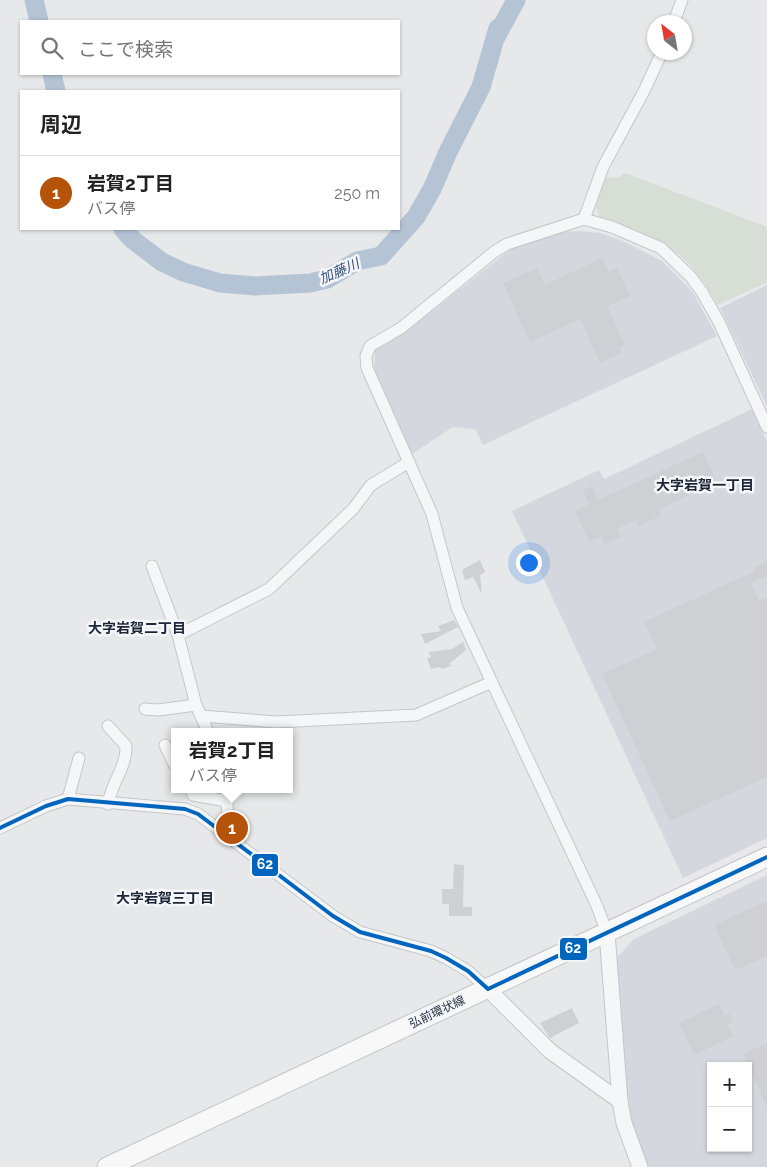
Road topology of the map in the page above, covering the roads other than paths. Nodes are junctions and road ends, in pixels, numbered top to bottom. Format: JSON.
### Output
{"nodes":[{"id":1,"x":682,"y":0,"type":"edge"},
{"id":2,"x":677,"y":15,"type":"edge"},
{"id":3,"x":658,"y":60,"type":"edge"},
{"id":4,"x":584,"y":219,"type":"junction"},
{"id":5,"x":767,"y":427,"type":"edge"},
{"id":6,"x":409,"y":462,"type":"junction"},
{"id":7,"x":152,"y":566,"type":"dead end"},
{"id":8,"x":178,"y":635,"type":"junction"},
{"id":9,"x":492,"y":682,"type":"junction"},
{"id":10,"x":196,"y":705,"type":"junction"},
{"id":11,"x":145,"y":709,"type":"dead end"},
{"id":12,"x":201,"y":716,"type":"junction"},
{"id":13,"x":108,"y":726,"type":"dead end"},
{"id":14,"x":206,"y":728,"type":"edge"},
{"id":15,"x":165,"y":745,"type":"dead end"},
{"id":16,"x":80,"y":758,"type":"dead end"},
{"id":17,"x":171,"y":758,"type":"edge"},
{"id":18,"x":192,"y":793,"type":"edge"},
{"id":19,"x":226,"y":793,"type":"edge"},
{"id":20,"x":68,"y":799,"type":"junction"},
{"id":21,"x":227,"y":801,"type":"junction"},
{"id":22,"x":108,"y":804,"type":"junction"},
{"id":23,"x":0,"y":828,"type":"edge"},
{"id":24,"x":225,"y":834,"type":"junction"},
{"id":25,"x":767,"y":857,"type":"edge"},
{"id":26,"x":607,"y":933,"type":"junction"},
{"id":27,"x":488,"y":989,"type":"junction"},
{"id":28,"x":620,"y":1101,"type":"junction"},
{"id":29,"x":107,"y":1167,"type":"edge"},
{"id":30,"x":640,"y":1167,"type":"edge"}],
"edges":[{"from":1,"to":2,"type":"street"},
{"from":3,"to":4,"type":"street"},
{"from":4,"to":5,"type":"street"},
{"from":4,"to":6,"type":"street"},
{"from":6,"to":8,"type":"street"},
{"from":6,"to":9,"type":"street"},
{"from":7,"to":8,"type":"street"},
{"from":8,"to":10,"type":"street"},
{"from":9,"to":12,"type":"street"},
{"from":9,"to":26,"type":"street"},
{"from":10,"to":11,"type":"street"},
{"from":10,"to":12,"type":"street"},
{"from":12,"to":14,"type":"street"},
{"from":13,"to":22,"type":"street"},
{"from":15,"to":17,"type":"street"},
{"from":16,"to":20,"type":"street"},
{"from":18,"to":21,"type":"street"},
{"from":19,"to":21,"type":"street"},
{"from":20,"to":22,"type":"street"},
{"from":20,"to":23,"type":"street"},
{"from":21,"to":24,"type":"street"},
{"from":22,"to":24,"type":"street"},
{"from":24,"to":27,"type":"street"},
{"from":25,"to":26,"type":"main road","name":"弘前環状線"},
{"from":26,"to":27,"type":"main road","name":"弘前環状線"},
{"from":26,"to":28,"type":"street"},
{"from":27,"to":28,"type":"street"},
{"from":27,"to":29,"type":"main road","name":"弘前環状線"},
{"from":28,"to":30,"type":"street"}]}
